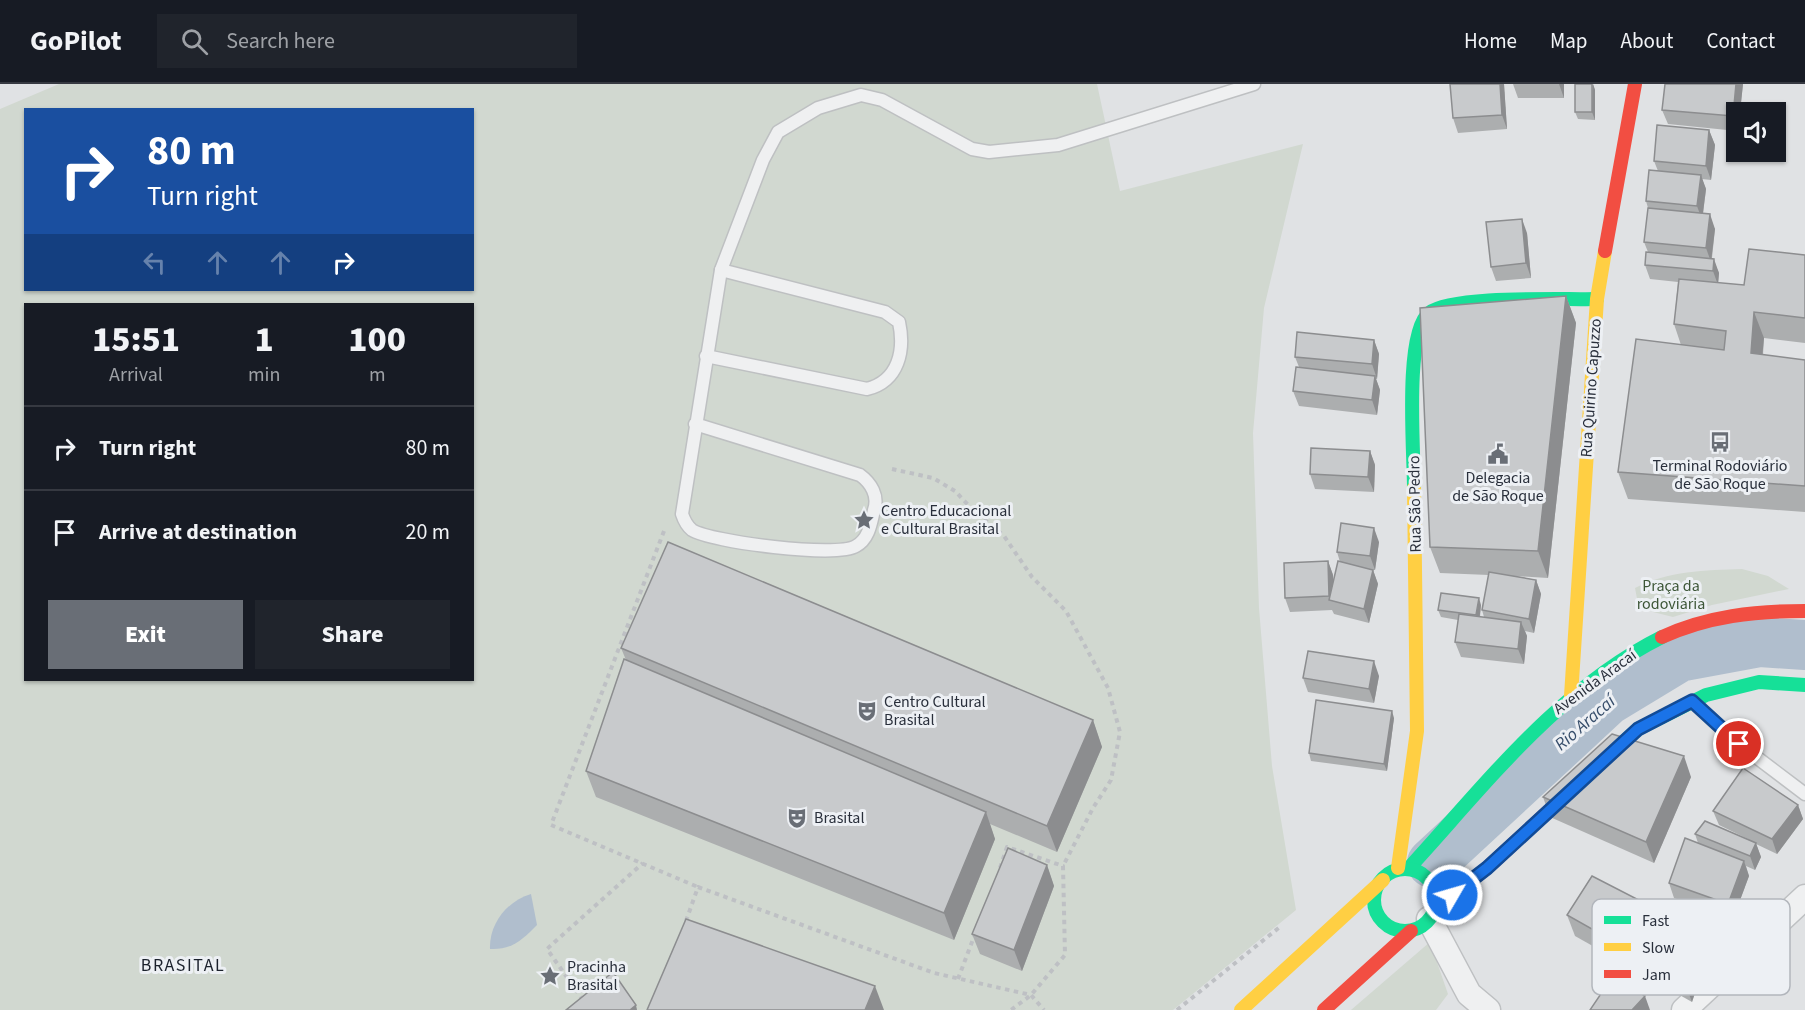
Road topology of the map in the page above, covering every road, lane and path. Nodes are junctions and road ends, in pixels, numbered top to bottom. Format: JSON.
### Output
{"nodes":[{"id":1,"x":1254,"y":84,"type":"edge"},
{"id":2,"x":1635,"y":84,"type":"edge"},
{"id":3,"x":721,"y":270,"type":"junction"},
{"id":4,"x":1597,"y":299,"type":"junction"},
{"id":5,"x":706,"y":356,"type":"junction"},
{"id":6,"x":695,"y":424,"type":"junction"},
{"id":7,"x":892,"y":468,"type":"dead end"},
{"id":8,"x":664,"y":531,"type":"dead end"},
{"id":9,"x":1805,"y":612,"type":"edge"},
{"id":10,"x":1805,"y":685,"type":"edge"},
{"id":11,"x":1571,"y":696,"type":"junction"},
{"id":12,"x":1692,"y":701,"type":"junction"},
{"id":13,"x":1805,"y":794,"type":"edge"},
{"id":14,"x":642,"y":864,"type":"junction"},
{"id":15,"x":1063,"y":866,"type":"junction"},
{"id":16,"x":1403,"y":868,"type":"junction"},
{"id":17,"x":999,"y":869,"type":"edge"},
{"id":18,"x":1383,"y":880,"type":"junction"},
{"id":19,"x":698,"y":887,"type":"junction"},
{"id":20,"x":1805,"y":897,"type":"edge"},
{"id":21,"x":1790,"y":911,"type":"edge"},
{"id":22,"x":1425,"y":920,"type":"junction"},
{"id":23,"x":979,"y":924,"type":"edge"},
{"id":24,"x":1281,"y":926,"type":"dead end"},
{"id":25,"x":682,"y":932,"type":"edge"},
{"id":26,"x":958,"y":979,"type":"junction"},
{"id":27,"x":1031,"y":995,"type":"junction"},
{"id":28,"x":1700,"y":995,"type":"edge"},
{"id":29,"x":584,"y":1001,"type":"edge"},
{"id":30,"x":1011,"y":1010,"type":"edge"},
{"id":31,"x":1044,"y":1010,"type":"edge"},
{"id":32,"x":1177,"y":1010,"type":"edge"},
{"id":33,"x":1241,"y":1010,"type":"edge"},
{"id":34,"x":1324,"y":1010,"type":"edge"},
{"id":35,"x":1488,"y":1010,"type":"edge"},
{"id":36,"x":1684,"y":1010,"type":"edge"}],
"edges":[{"from":1,"to":3,"type":"lane"},
{"from":2,"to":4,"type":"main road","name":"Rua Quirino Capuzzo"},
{"from":3,"to":5,"type":"lane"},
{"from":3,"to":5,"type":"lane"},
{"from":4,"to":11,"type":"main road","name":"Rua Quirino Capuzzo"},
{"from":4,"to":16,"type":"main road","name":"Rua São Pedro"},
{"from":5,"to":6,"type":"lane"},
{"from":6,"to":6,"type":"lane"},
{"from":7,"to":15,"type":"path"},
{"from":8,"to":14,"type":"path"},
{"from":9,"to":11,"type":"main road","name":"Avenida Aracaí"},
{"from":10,"to":12,"type":"main road"},
{"from":11,"to":16,"type":"main road","name":"Avenida Aracaí"},
{"from":12,"to":13,"type":"lane"},
{"from":12,"to":22,"type":"main road"},
{"from":14,"to":19,"type":"path"},
{"from":14,"to":29,"type":"path"},
{"from":15,"to":17,"type":"path"},
{"from":15,"to":27,"type":"path"},
{"from":16,"to":18,"type":"main road"},
{"from":16,"to":22,"type":"main road"},
{"from":18,"to":22,"type":"main road"},
{"from":18,"to":33,"type":"main road"},
{"from":19,"to":25,"type":"path"},
{"from":19,"to":26,"type":"path"},
{"from":20,"to":21,"type":"street"},
{"from":22,"to":34,"type":"main road"},
{"from":22,"to":35,"type":"street"},
{"from":23,"to":26,"type":"path"},
{"from":24,"to":32,"type":"path"},
{"from":26,"to":27,"type":"path"},
{"from":27,"to":30,"type":"path"},
{"from":27,"to":31,"type":"path"},
{"from":28,"to":36,"type":"street"}]}
